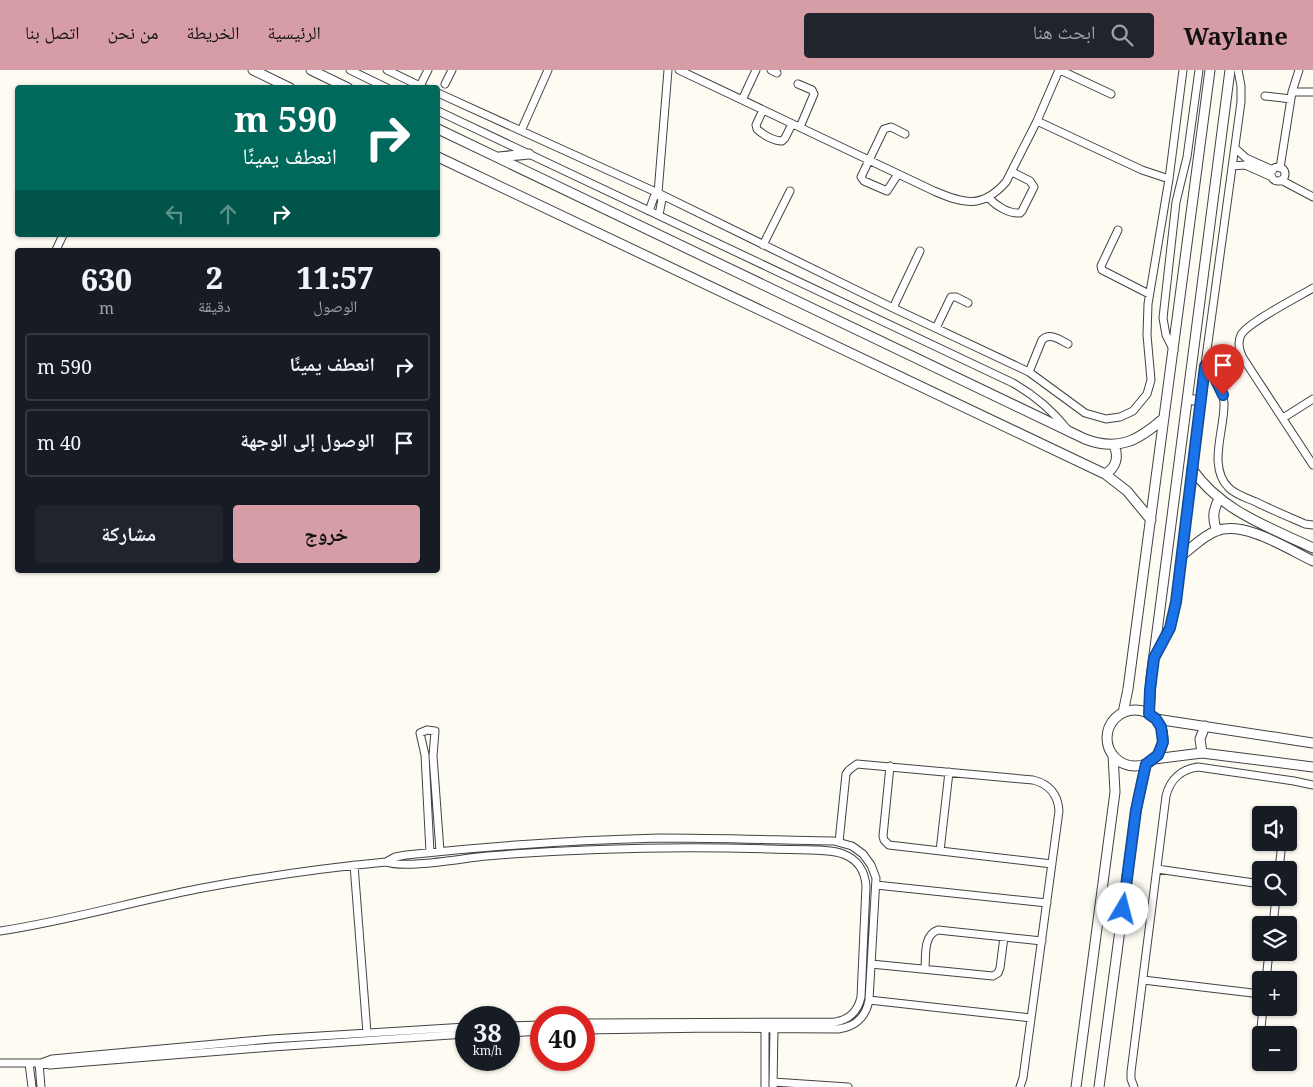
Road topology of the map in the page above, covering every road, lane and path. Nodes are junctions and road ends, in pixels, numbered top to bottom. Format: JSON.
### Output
{"nodes":[{"id":1,"x":253,"y":70,"type":"edge"},
{"id":2,"x":310,"y":70,"type":"edge"},
{"id":3,"x":350,"y":70,"type":"edge"},
{"id":4,"x":387,"y":70,"type":"edge"},
{"id":5,"x":428,"y":70,"type":"edge"},
{"id":6,"x":452,"y":70,"type":"edge"},
{"id":7,"x":548,"y":70,"type":"edge"},
{"id":8,"x":668,"y":70,"type":"edge"},
{"id":9,"x":679,"y":70,"type":"edge"},
{"id":10,"x":756,"y":70,"type":"edge"},
{"id":11,"x":1060,"y":70,"type":"edge"},
{"id":12,"x":1183,"y":70,"type":"edge"},
{"id":13,"x":1199,"y":70,"type":"edge"},
{"id":14,"x":1210,"y":70,"type":"edge"},
{"id":15,"x":1230,"y":70,"type":"edge"},
{"id":16,"x":1238,"y":70,"type":"edge"},
{"id":17,"x":1299,"y":70,"type":"edge"},
{"id":18,"x":270,"y":78,"type":"junction"},
{"id":19,"x":445,"y":84,"type":"dead end"},
{"id":20,"x":798,"y":84,"type":"dead end"},
{"id":21,"x":274,"y":85,"type":"edge"},
{"id":22,"x":284,"y":85,"type":"edge"},
{"id":23,"x":342,"y":85,"type":"edge"},
{"id":24,"x":382,"y":85,"type":"edge"},
{"id":25,"x":418,"y":85,"type":"edge"},
{"id":26,"x":423,"y":85,"type":"edge"},
{"id":27,"x":1313,"y":92,"type":"edge"},
{"id":28,"x":1111,"y":94,"type":"dead end"},
{"id":29,"x":440,"y":95,"type":"edge"},
{"id":30,"x":1292,"y":95,"type":"junction"},
{"id":31,"x":1265,"y":96,"type":"dead end"},
{"id":32,"x":742,"y":100,"type":"junction"},
{"id":33,"x":763,"y":110,"type":"junction"},
{"id":34,"x":440,"y":112,"type":"edge"},
{"id":35,"x":1037,"y":121,"type":"junction"},
{"id":36,"x":792,"y":124,"type":"junction"},
{"id":37,"x":800,"y":127,"type":"junction"},
{"id":38,"x":440,"y":130,"type":"edge"},
{"id":39,"x":521,"y":131,"type":"junction"},
{"id":40,"x":905,"y":134,"type":"dead end"},
{"id":41,"x":1235,"y":148,"type":"junction"},
{"id":42,"x":529,"y":154,"type":"junction"},
{"id":43,"x":497,"y":157,"type":"junction"},
{"id":44,"x":440,"y":158,"type":"edge"},
{"id":45,"x":869,"y":160,"type":"junction"},
{"id":46,"x":1232,"y":166,"type":"junction"},
{"id":47,"x":1280,"y":168,"type":"junction"},
{"id":48,"x":1012,"y":172,"type":"junction"},
{"id":49,"x":898,"y":174,"type":"junction"},
{"id":50,"x":1272,"y":174,"type":"junction"},
{"id":51,"x":1169,"y":179,"type":"junction"},
{"id":52,"x":1281,"y":180,"type":"junction"},
{"id":53,"x":790,"y":192,"type":"dead end"},
{"id":54,"x":658,"y":193,"type":"junction"},
{"id":55,"x":1313,"y":197,"type":"edge"},
{"id":56,"x":989,"y":198,"type":"junction"},
{"id":57,"x":649,"y":211,"type":"junction"},
{"id":58,"x":658,"y":215,"type":"junction"},
{"id":59,"x":1118,"y":230,"type":"dead end"},
{"id":60,"x":763,"y":244,"type":"junction"},
{"id":61,"x":920,"y":251,"type":"dead end"},
{"id":62,"x":1313,"y":288,"type":"edge"},
{"id":63,"x":1149,"y":294,"type":"junction"},
{"id":64,"x":968,"y":302,"type":"dead end"},
{"id":65,"x":893,"y":308,"type":"junction"},
{"id":66,"x":936,"y":328,"type":"junction"},
{"id":67,"x":1068,"y":344,"type":"dead end"},
{"id":68,"x":1174,"y":351,"type":"junction"},
{"id":69,"x":1205,"y":366,"type":"junction"},
{"id":70,"x":1029,"y":372,"type":"junction"},
{"id":71,"x":1188,"y":399,"type":"junction"},
{"id":72,"x":1313,"y":399,"type":"edge"},
{"id":73,"x":1200,"y":401,"type":"junction"},
{"id":74,"x":1164,"y":418,"type":"junction"},
{"id":75,"x":1283,"y":418,"type":"junction"},
{"id":76,"x":1068,"y":431,"type":"junction"},
{"id":77,"x":1114,"y":445,"type":"junction"},
{"id":78,"x":1313,"y":465,"type":"edge"},
{"id":79,"x":1192,"y":469,"type":"junction"},
{"id":80,"x":1104,"y":474,"type":"junction"},
{"id":81,"x":1219,"y":499,"type":"junction"},
{"id":82,"x":1151,"y":520,"type":"junction"},
{"id":83,"x":1313,"y":525,"type":"edge"},
{"id":84,"x":1217,"y":531,"type":"junction"},
{"id":85,"x":1313,"y":548,"type":"edge"},
{"id":86,"x":1182,"y":555,"type":"junction"},
{"id":87,"x":1313,"y":561,"type":"edge"},
{"id":88,"x":1154,"y":658,"type":"junction"},
{"id":89,"x":1123,"y":713,"type":"junction"},
{"id":90,"x":1152,"y":716,"type":"junction"},
{"id":91,"x":1205,"y":726,"type":"junction"},
{"id":92,"x":1313,"y":743,"type":"edge"},
{"id":93,"x":1202,"y":753,"type":"junction"},
{"id":94,"x":1113,"y":755,"type":"junction"},
{"id":95,"x":1150,"y":761,"type":"junction"},
{"id":96,"x":890,"y":766,"type":"junction"},
{"id":97,"x":1313,"y":767,"type":"edge"},
{"id":98,"x":949,"y":772,"type":"junction"},
{"id":99,"x":1313,"y":785,"type":"edge"},
{"id":100,"x":624,"y":839,"type":"junction"},
{"id":101,"x":798,"y":840,"type":"junction"},
{"id":102,"x":839,"y":842,"type":"junction"},
{"id":103,"x":486,"y":847,"type":"junction"},
{"id":104,"x":625,"y":848,"type":"junction"},
{"id":105,"x":798,"y":850,"type":"junction"},
{"id":106,"x":440,"y":851,"type":"junction"},
{"id":107,"x":940,"y":851,"type":"junction"},
{"id":108,"x":430,"y":852,"type":"junction"},
{"id":109,"x":487,"y":856,"type":"junction"},
{"id":110,"x":386,"y":862,"type":"junction"},
{"id":111,"x":1052,"y":864,"type":"junction"},
{"id":112,"x":354,"y":865,"type":"junction"},
{"id":113,"x":1157,"y":869,"type":"junction"},
{"id":114,"x":1252,"y":883,"type":"edge"},
{"id":115,"x":876,"y":885,"type":"junction"},
{"id":116,"x":1047,"y":903,"type":"junction"},
{"id":117,"x":0,"y":931,"type":"edge"},
{"id":118,"x":1004,"y":937,"type":"junction"},
{"id":119,"x":1042,"y":940,"type":"junction"},
{"id":120,"x":871,"y":964,"type":"junction"},
{"id":121,"x":925,"y":969,"type":"junction"},
{"id":122,"x":1143,"y":980,"type":"junction"},
{"id":123,"x":1252,"y":993,"type":"edge"},
{"id":124,"x":869,"y":1000,"type":"junction"},
{"id":125,"x":1031,"y":1018,"type":"junction"},
{"id":126,"x":595,"y":1023,"type":"edge"},
{"id":127,"x":777,"y":1026,"type":"junction"},
{"id":128,"x":530,"y":1027,"type":"edge"},
{"id":129,"x":765,"y":1028,"type":"junction"},
{"id":130,"x":455,"y":1029,"type":"edge"},
{"id":131,"x":520,"y":1029,"type":"joint"},
{"id":132,"x":530,"y":1030,"type":"edge"},
{"id":133,"x":595,"y":1030,"type":"edge"},
{"id":134,"x":432,"y":1032,"type":"junction"},
{"id":135,"x":367,"y":1033,"type":"junction"},
{"id":136,"x":455,"y":1033,"type":"edge"},
{"id":137,"x":272,"y":1043,"type":"junction"},
{"id":138,"x":0,"y":1063,"type":"edge"},
{"id":139,"x":29,"y":1063,"type":"junction"},
{"id":140,"x":40,"y":1063,"type":"junction"},
{"id":141,"x":773,"y":1085,"type":"edge"},
{"id":142,"x":32,"y":1087,"type":"edge"},
{"id":143,"x":41,"y":1087,"type":"edge"},
{"id":144,"x":765,"y":1087,"type":"edge"},
{"id":145,"x":848,"y":1087,"type":"edge"},
{"id":146,"x":1020,"y":1087,"type":"edge"},
{"id":147,"x":1076,"y":1087,"type":"edge"},
{"id":148,"x":1099,"y":1087,"type":"edge"},
{"id":149,"x":1134,"y":1087,"type":"edge"}],
"edges":[{"from":1,"to":18,"type":"street"},
{"from":2,"to":23,"type":"street"},
{"from":3,"to":24,"type":"street"},
{"from":4,"to":25,"type":"street"},
{"from":5,"to":26,"type":"street"},
{"from":6,"to":19,"type":"street"},
{"from":7,"to":39,"type":"street"},
{"from":8,"to":54,"type":"street"},
{"from":9,"to":32,"type":"street"},
{"from":10,"to":32,"type":"street"},
{"from":11,"to":28,"type":"street"},
{"from":11,"to":35,"type":"street"},
{"from":12,"to":51,"type":"street"},
{"from":13,"to":68,"type":"street"},
{"from":14,"to":68,"type":"street"},
{"from":15,"to":71,"type":"street"},
{"from":16,"to":41,"type":"street"},
{"from":17,"to":30,"type":"street"},
{"from":18,"to":21,"type":"street"},
{"from":18,"to":22,"type":"street"},
{"from":20,"to":37,"type":"street"},
{"from":27,"to":30,"type":"street"},
{"from":29,"to":39,"type":"street"},
{"from":30,"to":31,"type":"street"},
{"from":30,"to":47,"type":"street"},
{"from":32,"to":33,"type":"street"},
{"from":33,"to":36,"type":"street"},
{"from":33,"to":36,"type":"street"},
{"from":34,"to":42,"type":"street"},
{"from":35,"to":48,"type":"street"},
{"from":35,"to":51,"type":"street"},
{"from":36,"to":37,"type":"street"},
{"from":37,"to":45,"type":"street"},
{"from":38,"to":43,"type":"street"},
{"from":39,"to":54,"type":"street"},
{"from":40,"to":45,"type":"street"},
{"from":41,"to":46,"type":"street"},
{"from":41,"to":50,"type":"street"},
{"from":42,"to":43,"type":"street"},
{"from":42,"to":57,"type":"street"},
{"from":43,"to":76,"type":"street"},
{"from":44,"to":80,"type":"street"},
{"from":45,"to":49,"type":"street"},
{"from":45,"to":49,"type":"street"},
{"from":46,"to":50,"type":"street"},
{"from":46,"to":69,"type":"street"},
{"from":47,"to":50,"type":"street"},
{"from":47,"to":52,"type":"street"},
{"from":48,"to":56,"type":"street"},
{"from":48,"to":56,"type":"street"},
{"from":49,"to":56,"type":"street"},
{"from":50,"to":52,"type":"street"},
{"from":51,"to":63,"type":"street"},
{"from":52,"to":55,"type":"street"},
{"from":53,"to":60,"type":"street"},
{"from":54,"to":57,"type":"street"},
{"from":54,"to":58,"type":"street"},
{"from":54,"to":60,"type":"street"},
{"from":57,"to":58,"type":"street"},
{"from":58,"to":76,"type":"street"},
{"from":59,"to":63,"type":"street"},
{"from":60,"to":65,"type":"street"},
{"from":61,"to":65,"type":"street"},
{"from":62,"to":75,"type":"street"},
{"from":63,"to":70,"type":"street"},
{"from":64,"to":66,"type":"street"},
{"from":65,"to":66,"type":"street"},
{"from":66,"to":70,"type":"street"},
{"from":67,"to":70,"type":"street"},
{"from":68,"to":74,"type":"street"},
{"from":69,"to":73,"type":"street"},
{"from":69,"to":83,"type":"street"},
{"from":71,"to":73,"type":"street"},
{"from":71,"to":88,"type":"street"},
{"from":72,"to":75,"type":"street"},
{"from":73,"to":79,"type":"street"},
{"from":74,"to":77,"type":"street"},
{"from":74,"to":82,"type":"street"},
{"from":75,"to":78,"type":"street"},
{"from":76,"to":77,"type":"street"},
{"from":77,"to":80,"type":"street"},
{"from":79,"to":81,"type":"street"},
{"from":79,"to":86,"type":"street"},
{"from":80,"to":82,"type":"street"},
{"from":81,"to":84,"type":"street"},
{"from":81,"to":85,"type":"street"},
{"from":82,"to":89,"type":"street"},
{"from":84,"to":86,"type":"street"},
{"from":84,"to":87,"type":"street"},
{"from":86,"to":88,"type":"street"},
{"from":88,"to":90,"type":"street"},
{"from":89,"to":90,"type":"street"},
{"from":89,"to":94,"type":"street"},
{"from":90,"to":91,"type":"street"},
{"from":90,"to":95,"type":"street"},
{"from":91,"to":92,"type":"street"},
{"from":91,"to":93,"type":"street"},
{"from":93,"to":95,"type":"street"},
{"from":93,"to":97,"type":"street"},
{"from":94,"to":95,"type":"street"},
{"from":94,"to":147,"type":"street"},
{"from":95,"to":148,"type":"street"},
{"from":96,"to":98,"type":"street"},
{"from":96,"to":102,"type":"street"},
{"from":96,"to":107,"type":"street"},
{"from":98,"to":107,"type":"street"},
{"from":98,"to":111,"type":"street"},
{"from":99,"to":113,"type":"street"},
{"from":100,"to":101,"type":"street"},
{"from":100,"to":103,"type":"street"},
{"from":100,"to":104,"type":"street"},
{"from":101,"to":102,"type":"street"},
{"from":101,"to":105,"type":"street"},
{"from":102,"to":115,"type":"street"},
{"from":103,"to":106,"type":"street"},
{"from":103,"to":109,"type":"street"},
{"from":104,"to":105,"type":"street"},
{"from":104,"to":109,"type":"street"},
{"from":105,"to":127,"type":"street"},
{"from":106,"to":108,"type":"street"},
{"from":106,"to":108,"type":"street"},
{"from":107,"to":111,"type":"street"},
{"from":108,"to":110,"type":"street"},
{"from":109,"to":110,"type":"street"},
{"from":110,"to":112,"type":"street"},
{"from":111,"to":116,"type":"street"},
{"from":112,"to":117,"type":"street"},
{"from":112,"to":135,"type":"street"},
{"from":113,"to":114,"type":"street"},
{"from":113,"to":122,"type":"street"},
{"from":115,"to":116,"type":"street"},
{"from":115,"to":120,"type":"street"},
{"from":116,"to":119,"type":"street"},
{"from":118,"to":119,"type":"street"},
{"from":118,"to":121,"type":"street"},
{"from":118,"to":121,"type":"street"},
{"from":119,"to":125,"type":"street"},
{"from":120,"to":121,"type":"street"},
{"from":120,"to":124,"type":"street"},
{"from":122,"to":123,"type":"street"},
{"from":122,"to":149,"type":"street"},
{"from":124,"to":125,"type":"street"},
{"from":124,"to":127,"type":"street"},
{"from":125,"to":146,"type":"street"},
{"from":126,"to":127,"type":"street"},
{"from":127,"to":129,"type":"street"},
{"from":127,"to":141,"type":"street"},
{"from":128,"to":131,"type":"street"},
{"from":129,"to":133,"type":"street"},
{"from":129,"to":144,"type":"street"},
{"from":130,"to":134,"type":"street"},
{"from":131,"to":132,"type":"street"},
{"from":134,"to":135,"type":"street"},
{"from":134,"to":136,"type":"street"},
{"from":134,"to":137,"type":"street"},
{"from":135,"to":137,"type":"street"},
{"from":137,"to":140,"type":"street"},
{"from":138,"to":139,"type":"street"},
{"from":139,"to":140,"type":"street"},
{"from":139,"to":142,"type":"street"},
{"from":140,"to":143,"type":"street"},
{"from":141,"to":145,"type":"street"}]}
